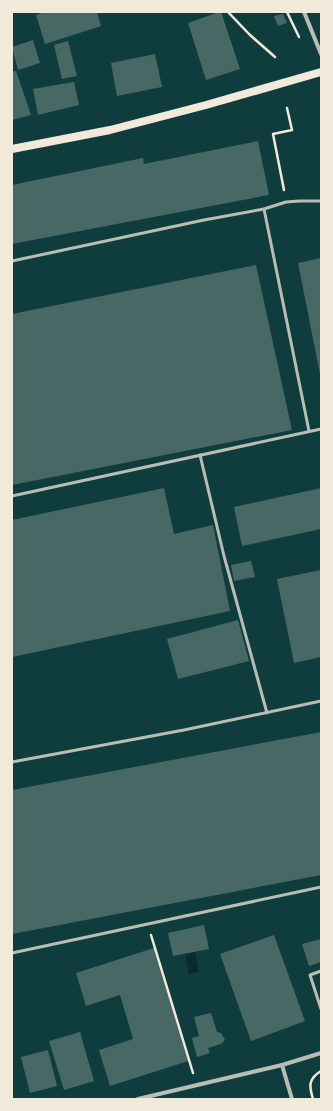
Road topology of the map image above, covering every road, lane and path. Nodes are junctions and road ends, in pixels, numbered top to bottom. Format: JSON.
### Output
{"nodes":[{"id":1,"x":228,"y":12,"type":"edge"},
{"id":2,"x":287,"y":12,"type":"edge"},
{"id":3,"x":304,"y":12,"type":"edge"},
{"id":4,"x":299,"y":37,"type":"dead end"},
{"id":5,"x":321,"y":54,"type":"edge"},
{"id":6,"x":274,"y":57,"type":"dead end"},
{"id":7,"x":321,"y":72,"type":"edge"},
{"id":8,"x":287,"y":108,"type":"dead end"},
{"id":9,"x":12,"y":149,"type":"edge"},
{"id":10,"x":321,"y":201,"type":"edge"},
{"id":11,"x":286,"y":202,"type":"junction"},
{"id":12,"x":264,"y":209,"type":"junction"},
{"id":13,"x":12,"y":261,"type":"edge"},
{"id":14,"x":321,"y":429,"type":"edge"},
{"id":15,"x":309,"y":431,"type":"junction"},
{"id":16,"x":200,"y":455,"type":"junction"},
{"id":17,"x":12,"y":496,"type":"edge"},
{"id":18,"x":321,"y":701,"type":"edge"},
{"id":19,"x":267,"y":713,"type":"junction"},
{"id":20,"x":12,"y":762,"type":"edge"},
{"id":21,"x":321,"y":887,"type":"edge"},
{"id":22,"x":151,"y":938,"type":"dead end"},
{"id":23,"x":12,"y":952,"type":"edge"},
{"id":24,"x":321,"y":971,"type":"edge"},
{"id":25,"x":321,"y":1009,"type":"edge"},
{"id":26,"x":321,"y":1053,"type":"edge"},
{"id":27,"x":282,"y":1066,"type":"junction"},
{"id":28,"x":321,"y":1071,"type":"edge"},
{"id":29,"x":196,"y":1085,"type":"junction"},
{"id":30,"x":138,"y":1099,"type":"edge"},
{"id":31,"x":292,"y":1099,"type":"edge"},
{"id":32,"x":313,"y":1099,"type":"edge"}],
"edges":[{"from":1,"to":6,"type":"path"},
{"from":2,"to":4,"type":"path"},
{"from":3,"to":5,"type":"street"},
{"from":7,"to":9,"type":"main road"},
{"from":8,"to":11,"type":"path"},
{"from":10,"to":11,"type":"lane"},
{"from":11,"to":12,"type":"lane"},
{"from":12,"to":13,"type":"lane"},
{"from":12,"to":15,"type":"lane"},
{"from":14,"to":15,"type":"lane"},
{"from":15,"to":16,"type":"lane"},
{"from":16,"to":17,"type":"lane"},
{"from":16,"to":19,"type":"lane"},
{"from":18,"to":19,"type":"lane"},
{"from":19,"to":20,"type":"lane"},
{"from":21,"to":23,"type":"lane"},
{"from":22,"to":29,"type":"path"},
{"from":24,"to":25,"type":"lane"},
{"from":26,"to":27,"type":"street"},
{"from":27,"to":29,"type":"street"},
{"from":27,"to":31,"type":"street"},
{"from":28,"to":32,"type":"path"},
{"from":29,"to":30,"type":"street"}]}
